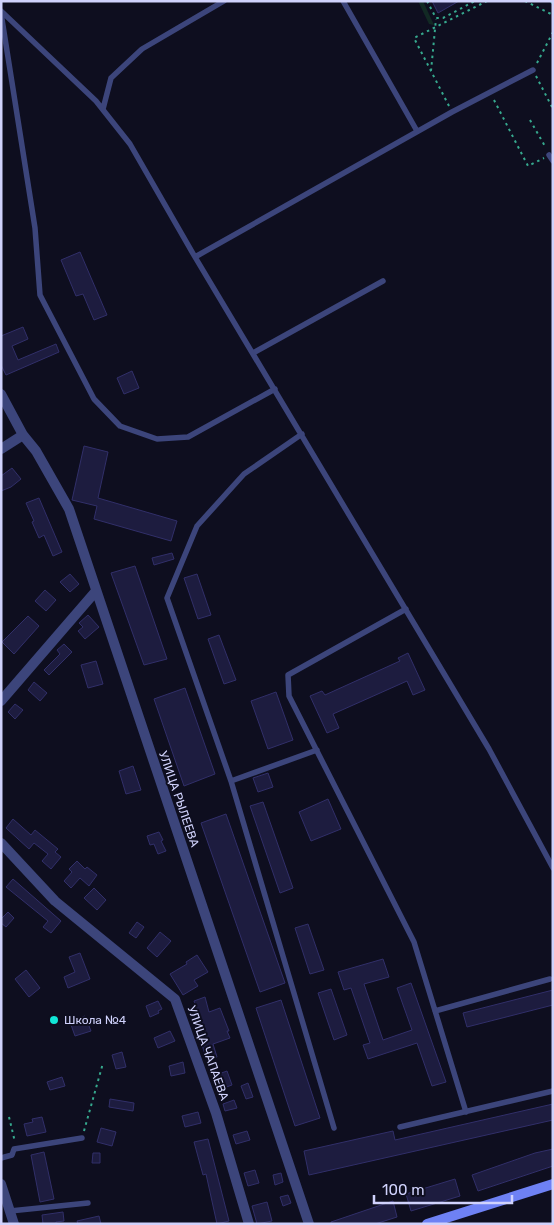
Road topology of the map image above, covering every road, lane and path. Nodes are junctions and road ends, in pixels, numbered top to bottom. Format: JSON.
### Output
{"nodes":[{"id":1,"x":224,"y":1,"type":"edge"},
{"id":2,"x":343,"y":1,"type":"edge"},
{"id":3,"x":427,"y":1,"type":"edge"},
{"id":4,"x":476,"y":1,"type":"edge"},
{"id":5,"x":487,"y":1,"type":"edge"},
{"id":6,"x":525,"y":1,"type":"edge"},
{"id":7,"x":551,"y":1,"type":"edge"},
{"id":8,"x":434,"y":5,"type":"dead end"},
{"id":9,"x":479,"y":5,"type":"junction"},
{"id":10,"x":553,"y":5,"type":"edge"},
{"id":11,"x":430,"y":7,"type":"junction"},
{"id":12,"x":1,"y":12,"type":"edge"},
{"id":13,"x":553,"y":15,"type":"edge"},
{"id":14,"x":436,"y":18,"type":"junction"},
{"id":15,"x":435,"y":28,"type":"junction"},
{"id":16,"x":553,"y":32,"type":"edge"},
{"id":17,"x":533,"y":70,"type":"junction"},
{"id":18,"x":431,"y":71,"type":"junction"},
{"id":19,"x":490,"y":92,"type":"junction"},
{"id":20,"x":103,"y":109,"type":"junction"},
{"id":21,"x":553,"y":109,"type":"edge"},
{"id":22,"x":452,"y":112,"type":"junction"},
{"id":23,"x":530,"y":120,"type":"dead end"},
{"id":24,"x":417,"y":131,"type":"junction"},
{"id":25,"x":549,"y":155,"type":"junction"},
{"id":26,"x":553,"y":161,"type":"edge"},
{"id":27,"x":195,"y":257,"type":"junction"},
{"id":28,"x":383,"y":281,"type":"dead end"},
{"id":29,"x":253,"y":353,"type":"junction"},
{"id":30,"x":275,"y":389,"type":"junction"},
{"id":31,"x":1,"y":394,"type":"edge"},
{"id":32,"x":302,"y":434,"type":"junction"},
{"id":33,"x":23,"y":435,"type":"junction"},
{"id":34,"x":1,"y":449,"type":"edge"},
{"id":35,"x":96,"y":591,"type":"junction"},
{"id":36,"x":406,"y":609,"type":"junction"},
{"id":37,"x":1,"y":700,"type":"edge"},
{"id":38,"x":317,"y":750,"type":"junction"},
{"id":39,"x":231,"y":781,"type":"junction"},
{"id":40,"x":1,"y":844,"type":"edge"},
{"id":41,"x":553,"y":868,"type":"edge"},
{"id":42,"x":550,"y":979,"type":"dead end"},
{"id":43,"x":436,"y":1011,"type":"junction"},
{"id":44,"x":103,"y":1063,"type":"dead end"},
{"id":45,"x":553,"y":1091,"type":"edge"},
{"id":46,"x":466,"y":1112,"type":"junction"},
{"id":47,"x":9,"y":1117,"type":"dead end"},
{"id":48,"x":400,"y":1127,"type":"dead end"},
{"id":49,"x":334,"y":1128,"type":"dead end"},
{"id":50,"x":82,"y":1138,"type":"joint"},
{"id":51,"x":14,"y":1149,"type":"junction"},
{"id":52,"x":1,"y":1158,"type":"edge"},
{"id":53,"x":1,"y":1184,"type":"edge"},
{"id":54,"x":553,"y":1184,"type":"edge"},
{"id":55,"x":88,"y":1203,"type":"dead end"},
{"id":56,"x":10,"y":1211,"type":"junction"},
{"id":57,"x":14,"y":1224,"type":"edge"},
{"id":58,"x":249,"y":1224,"type":"edge"},
{"id":59,"x":309,"y":1224,"type":"edge"},
{"id":60,"x":427,"y":1224,"type":"edge"}],
"edges":[{"from":1,"to":20,"type":"lane"},
{"from":2,"to":24,"type":"lane"},
{"from":3,"to":11,"type":"path"},
{"from":4,"to":9,"type":"path"},
{"from":4,"to":14,"type":"path"},
{"from":5,"to":9,"type":"path"},
{"from":6,"to":13,"type":"path"},
{"from":7,"to":10,"type":"path"},
{"from":8,"to":11,"type":"path"},
{"from":9,"to":15,"type":"path"},
{"from":11,"to":14,"type":"path"},
{"from":12,"to":20,"type":"lane"},
{"from":12,"to":30,"type":"lane"},
{"from":14,"to":15,"type":"path"},
{"from":15,"to":18,"type":"path"},
{"from":15,"to":18,"type":"path"},
{"from":16,"to":17,"type":"path"},
{"from":17,"to":19,"type":"lane"},
{"from":17,"to":21,"type":"path"},
{"from":18,"to":22,"type":"path"},
{"from":19,"to":22,"type":"lane"},
{"from":19,"to":25,"type":"path"},
{"from":20,"to":27,"type":"lane"},
{"from":22,"to":24,"type":"lane"},
{"from":23,"to":25,"type":"path"},
{"from":24,"to":27,"type":"lane"},
{"from":25,"to":26,"type":"lane"},
{"from":27,"to":29,"type":"lane"},
{"from":28,"to":29,"type":"lane"},
{"from":29,"to":30,"type":"lane"},
{"from":30,"to":32,"type":"lane"},
{"from":31,"to":33,"type":"street","name":"УЛИЦА РЫЛЕЕВА"},
{"from":32,"to":36,"type":"lane"},
{"from":32,"to":39,"type":"lane"},
{"from":33,"to":34,"type":"street"},
{"from":33,"to":35,"type":"street","name":"УЛИЦА РЫЛЕЕВА"},
{"from":35,"to":37,"type":"street"},
{"from":35,"to":59,"type":"street","name":"УЛИЦА РЫЛЕЕВА"},
{"from":36,"to":38,"type":"lane"},
{"from":36,"to":41,"type":"lane"},
{"from":38,"to":39,"type":"lane"},
{"from":38,"to":43,"type":"lane"},
{"from":39,"to":49,"type":"lane"},
{"from":40,"to":58,"type":"street","name":"УЛИЦА ЧАПАЕВА"},
{"from":42,"to":43,"type":"lane"},
{"from":43,"to":46,"type":"lane"},
{"from":44,"to":50,"type":"path"},
{"from":45,"to":46,"type":"lane"},
{"from":46,"to":48,"type":"lane"},
{"from":47,"to":51,"type":"path"},
{"from":50,"to":51,"type":"lane"},
{"from":51,"to":52,"type":"lane"},
{"from":53,"to":56,"type":"street"},
{"from":54,"to":60,"type":"main road"},
{"from":55,"to":56,"type":"lane"},
{"from":56,"to":57,"type":"street"}]}
